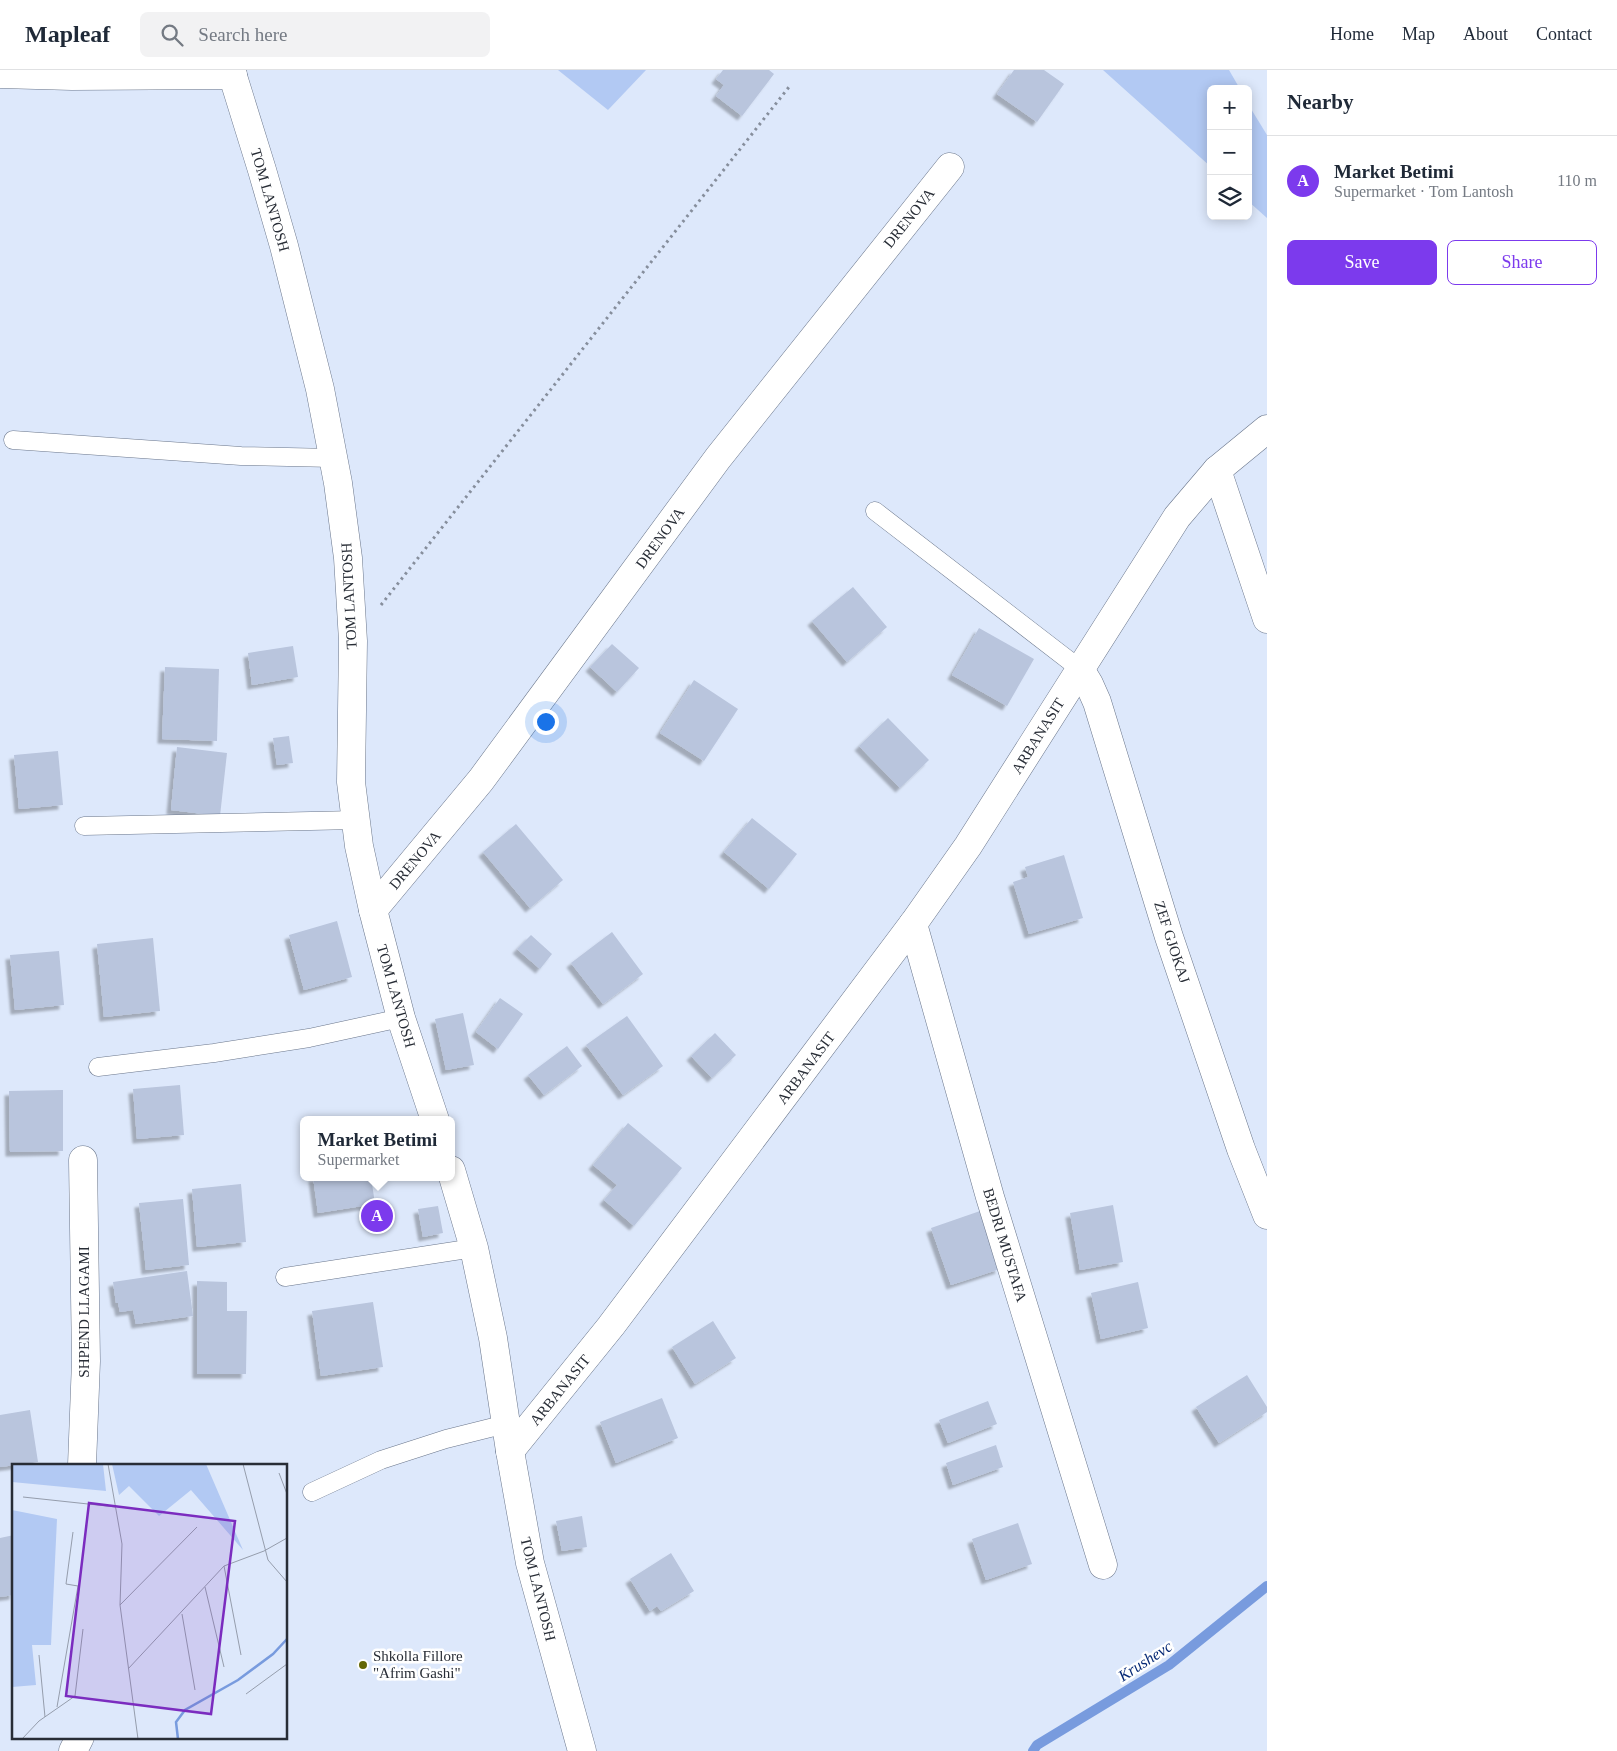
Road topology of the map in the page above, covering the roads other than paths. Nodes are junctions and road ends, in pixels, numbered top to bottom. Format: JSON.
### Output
{"nodes":[{"id":1,"x":232,"y":73,"type":"edge"},
{"id":2,"x":0,"y":74,"type":"edge"},
{"id":3,"x":950,"y":167,"type":"dead end"},
{"id":4,"x":1267,"y":429,"type":"edge"},
{"id":5,"x":13,"y":440,"type":"dead end"},
{"id":6,"x":333,"y":458,"type":"junction"},
{"id":7,"x":1217,"y":470,"type":"junction"},
{"id":8,"x":874,"y":511,"type":"dead end"},
{"id":9,"x":1267,"y":619,"type":"edge"},
{"id":10,"x":1080,"y":668,"type":"junction"},
{"id":11,"x":356,"y":820,"type":"junction"},
{"id":12,"x":84,"y":826,"type":"dead end"},
{"id":13,"x":373,"y":910,"type":"junction"},
{"id":14,"x":913,"y":924,"type":"junction"},
{"id":15,"x":401,"y":1018,"type":"junction"},
{"id":16,"x":98,"y":1067,"type":"dead end"},
{"id":17,"x":434,"y":1116,"type":"edge"},
{"id":18,"x":83,"y":1160,"type":"dead end"},
{"id":19,"x":454,"y":1181,"type":"edge"},
{"id":20,"x":1267,"y":1215,"type":"edge"},
{"id":21,"x":474,"y":1248,"type":"junction"},
{"id":22,"x":285,"y":1277,"type":"dead end"},
{"id":23,"x":506,"y":1424,"type":"junction"},
{"id":24,"x":510,"y":1452,"type":"junction"},
{"id":25,"x":82,"y":1464,"type":"edge"},
{"id":26,"x":312,"y":1492,"type":"dead end"},
{"id":27,"x":1103,"y":1565,"type":"dead end"},
{"id":28,"x":80,"y":1738,"type":"edge"},
{"id":29,"x":73,"y":1751,"type":"edge"},
{"id":30,"x":582,"y":1751,"type":"edge"}],
"edges":[{"from":1,"to":2,"type":"street","name":"TOM LANTOSH"},
{"from":1,"to":6,"type":"street","name":"TOM LANTOSH"},
{"from":3,"to":13,"type":"street","name":"DRENOVA"},
{"from":4,"to":7,"type":"street","name":"ARBANASIT"},
{"from":5,"to":6,"type":"lane"},
{"from":6,"to":11,"type":"street","name":"TOM LANTOSH"},
{"from":7,"to":9,"type":"street"},
{"from":7,"to":10,"type":"street","name":"ARBANASIT"},
{"from":8,"to":10,"type":"lane"},
{"from":10,"to":14,"type":"street","name":"ARBANASIT"},
{"from":10,"to":20,"type":"street","name":"ZEF GJOKAJ"},
{"from":11,"to":12,"type":"lane"},
{"from":11,"to":13,"type":"street","name":"TOM LANTOSH"},
{"from":13,"to":15,"type":"street","name":"TOM LANTOSH"},
{"from":14,"to":24,"type":"street","name":"ARBANASIT"},
{"from":14,"to":27,"type":"street","name":"BEDRI MUSTAFA"},
{"from":15,"to":16,"type":"lane"},
{"from":15,"to":17,"type":"street","name":"TOM LANTOSH"},
{"from":18,"to":25,"type":"street","name":"SHPEND LLAGAMI"},
{"from":19,"to":21,"type":"street","name":"TOM LANTOSH"},
{"from":21,"to":22,"type":"lane"},
{"from":21,"to":23,"type":"street","name":"TOM LANTOSH"},
{"from":23,"to":24,"type":"street","name":"TOM LANTOSH"},
{"from":23,"to":26,"type":"lane"},
{"from":24,"to":30,"type":"street","name":"TOM LANTOSH"},
{"from":28,"to":29,"type":"street"}]}
